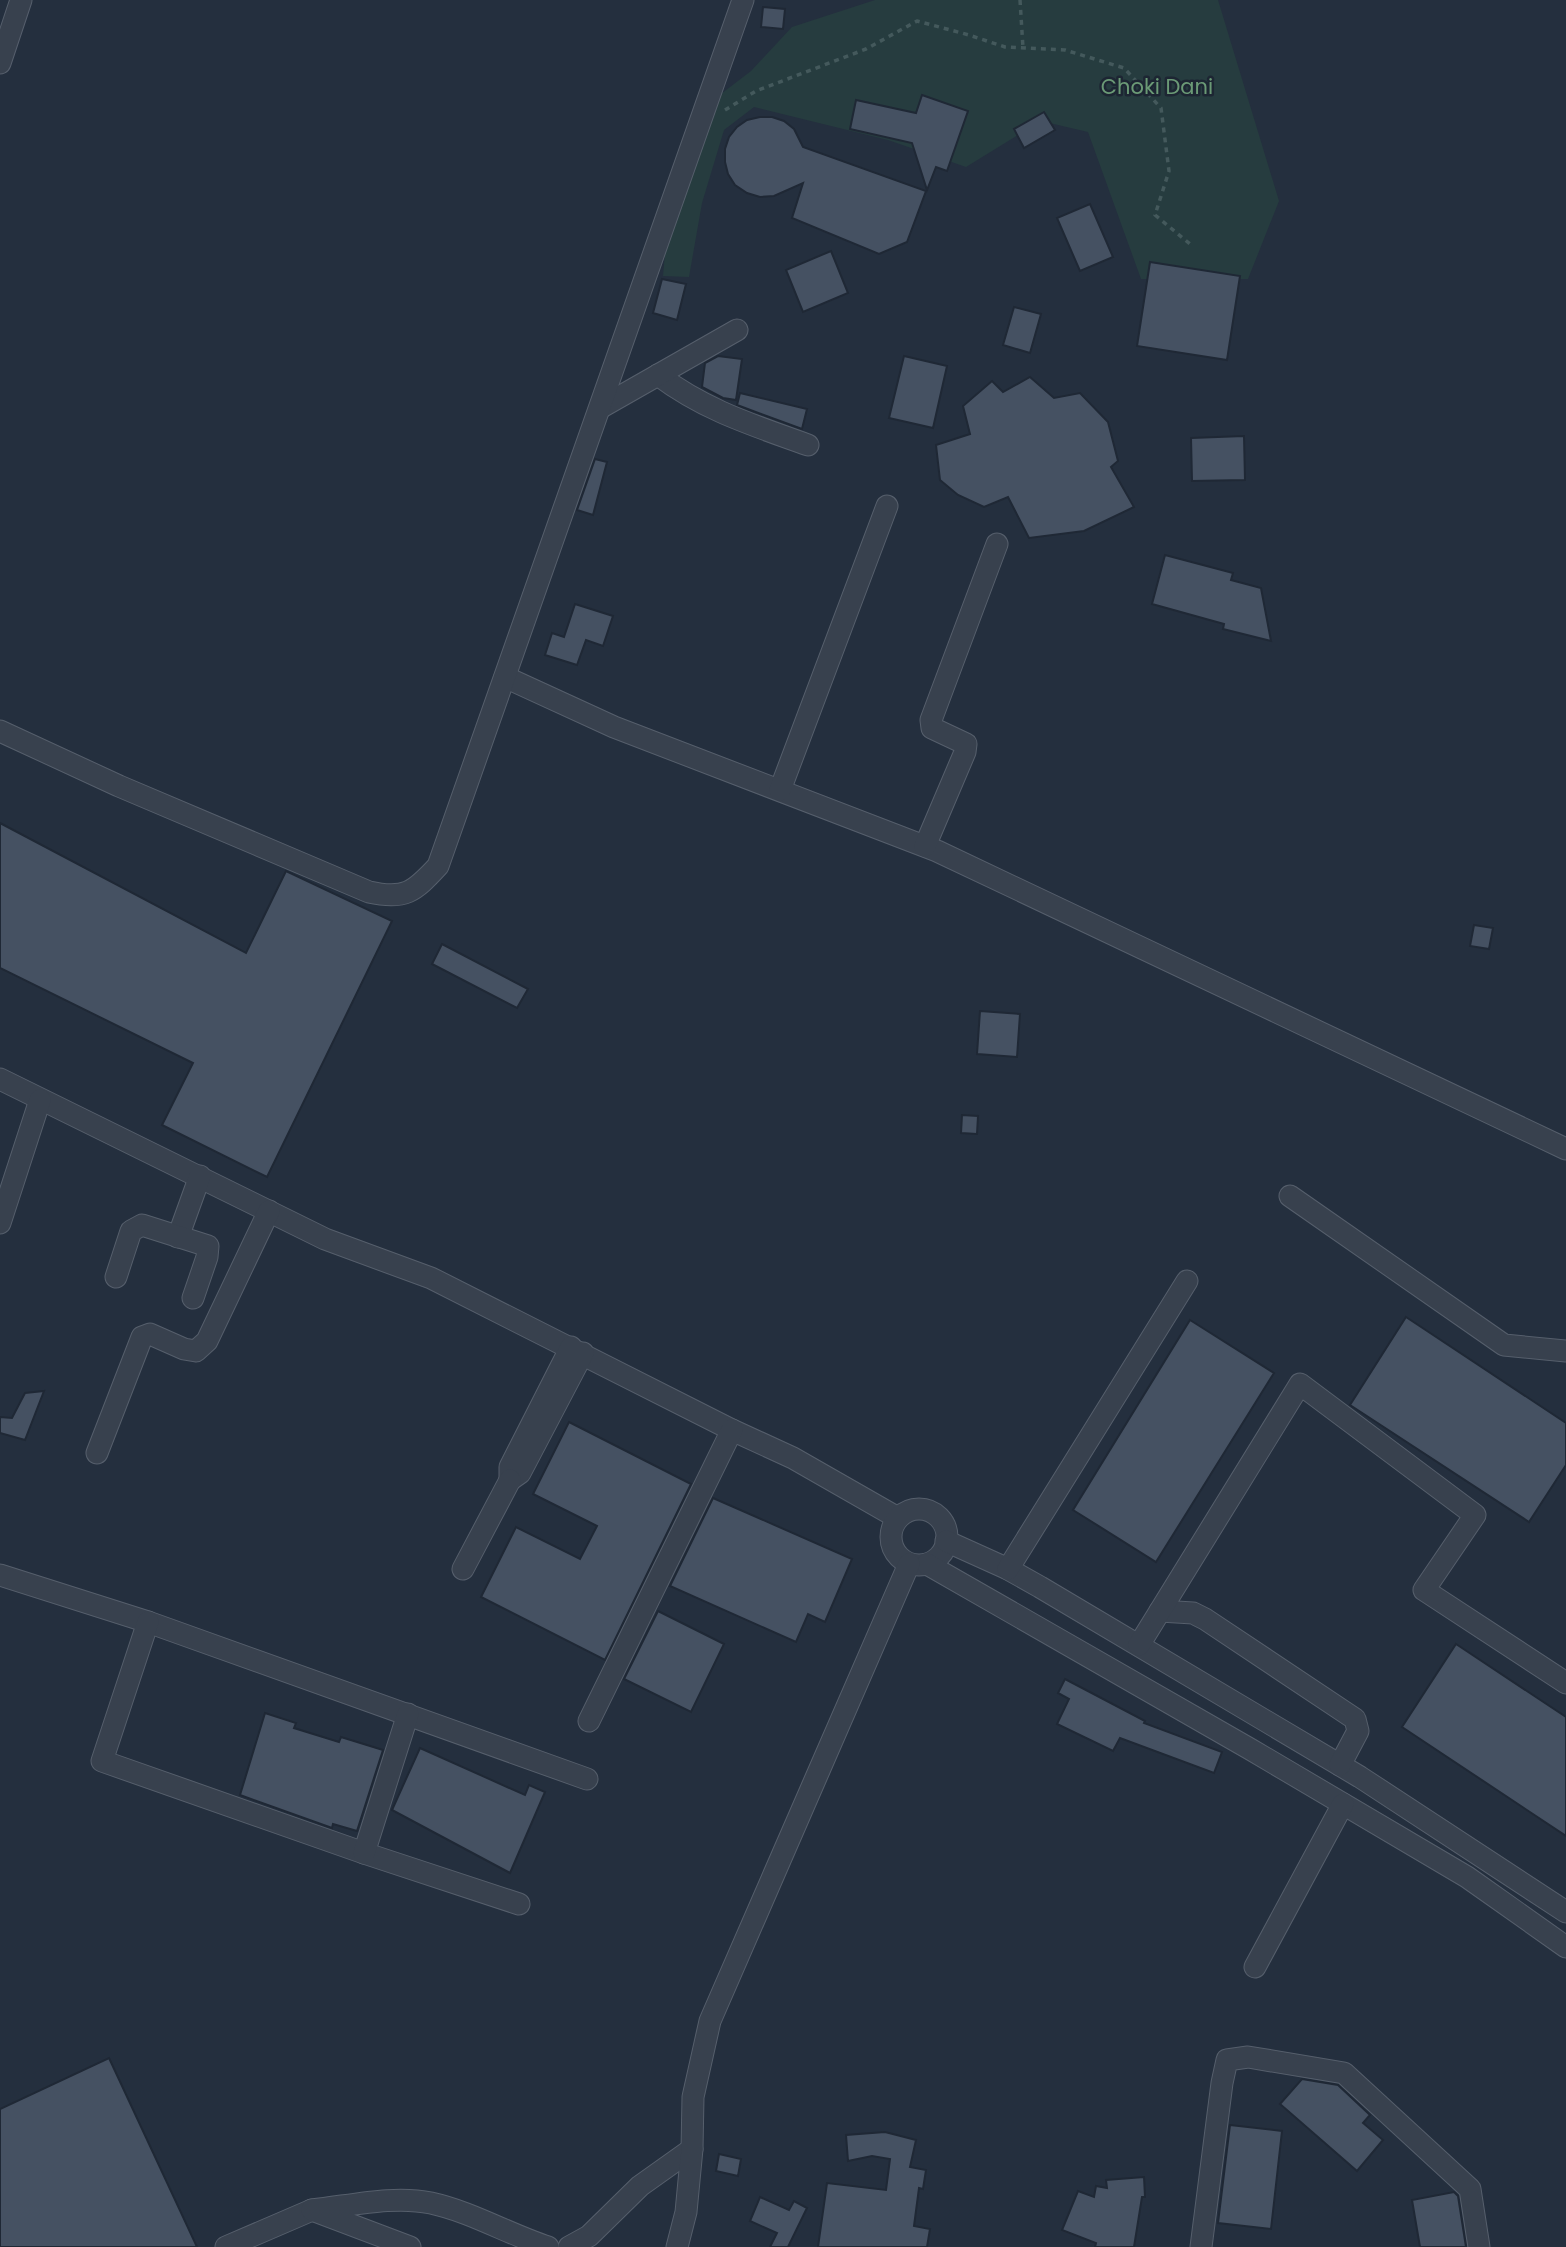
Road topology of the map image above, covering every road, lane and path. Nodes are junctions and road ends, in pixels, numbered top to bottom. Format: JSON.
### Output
{"nodes":[{"id":1,"x":21,"y":0,"type":"edge"},
{"id":2,"x":743,"y":0,"type":"edge"},
{"id":3,"x":1020,"y":0,"type":"edge"},
{"id":4,"x":1023,"y":48,"type":"junction"},
{"id":5,"x":0,"y":63,"type":"edge"},
{"id":6,"x":720,"y":113,"type":"dead end"},
{"id":7,"x":1190,"y":244,"type":"dead end"},
{"id":8,"x":737,"y":330,"type":"dead end"},
{"id":9,"x":658,"y":375,"type":"junction"},
{"id":10,"x":600,"y":408,"type":"junction"},
{"id":11,"x":808,"y":445,"type":"dead end"},
{"id":12,"x":887,"y":506,"type":"dead end"},
{"id":13,"x":997,"y":544,"type":"dead end"},
{"id":14,"x":505,"y":677,"type":"junction"},
{"id":15,"x":0,"y":732,"type":"edge"},
{"id":16,"x":780,"y":790,"type":"junction"},
{"id":17,"x":925,"y":846,"type":"junction"},
{"id":18,"x":0,"y":1079,"type":"edge"},
{"id":19,"x":40,"y":1100,"type":"junction"},
{"id":20,"x":1566,"y":1149,"type":"edge"},
{"id":21,"x":200,"y":1176,"type":"junction"},
{"id":22,"x":1290,"y":1196,"type":"dead end"},
{"id":23,"x":269,"y":1211,"type":"junction"},
{"id":24,"x":0,"y":1223,"type":"edge"},
{"id":25,"x":178,"y":1237,"type":"junction"},
{"id":26,"x":208,"y":1252,"type":"junction"},
{"id":27,"x":243,"y":1265,"type":"junction"},
{"id":28,"x":116,"y":1277,"type":"dead end"},
{"id":29,"x":1187,"y":1281,"type":"dead end"},
{"id":30,"x":193,"y":1298,"type":"dead end"},
{"id":31,"x":577,"y":1350,"type":"junction"},
{"id":32,"x":1566,"y":1351,"type":"edge"},
{"id":33,"x":733,"y":1430,"type":"junction"},
{"id":34,"x":97,"y":1453,"type":"dead end"},
{"id":35,"x":898,"y":1518,"type":"junction"},
{"id":36,"x":946,"y":1541,"type":"junction"},
{"id":37,"x":918,"y":1564,"type":"junction"},
{"id":38,"x":463,"y":1569,"type":"dead end"},
{"id":39,"x":1008,"y":1569,"type":"junction"},
{"id":40,"x":0,"y":1575,"type":"edge"},
{"id":41,"x":1160,"y":1611,"type":"junction"},
{"id":42,"x":148,"y":1622,"type":"junction"},
{"id":43,"x":1139,"y":1645,"type":"junction"},
{"id":44,"x":1566,"y":1683,"type":"edge"},
{"id":45,"x":408,"y":1714,"type":"junction"},
{"id":46,"x":589,"y":1721,"type":"dead end"},
{"id":47,"x":1340,"y":1765,"type":"junction"},
{"id":48,"x":587,"y":1779,"type":"dead end"},
{"id":49,"x":1343,"y":1804,"type":"junction"},
{"id":50,"x":364,"y":1853,"type":"junction"},
{"id":51,"x":520,"y":1904,"type":"dead end"},
{"id":52,"x":1566,"y":1912,"type":"edge"},
{"id":53,"x":1566,"y":1947,"type":"edge"},
{"id":54,"x":1255,"y":1967,"type":"dead end"},
{"id":55,"x":692,"y":2149,"type":"junction"},
{"id":56,"x":312,"y":2210,"type":"junction"},
{"id":57,"x":226,"y":2247,"type":"edge"},
{"id":58,"x":410,"y":2247,"type":"edge"},
{"id":59,"x":548,"y":2247,"type":"edge"},
{"id":60,"x":569,"y":2247,"type":"edge"},
{"id":61,"x":677,"y":2247,"type":"edge"},
{"id":62,"x":1201,"y":2247,"type":"edge"},
{"id":63,"x":1479,"y":2247,"type":"edge"}],
"edges":[{"from":1,"to":5,"type":"street"},
{"from":2,"to":10,"type":"street"},
{"from":3,"to":4,"type":"path"},
{"from":4,"to":6,"type":"path"},
{"from":4,"to":7,"type":"path"},
{"from":8,"to":9,"type":"street"},
{"from":9,"to":10,"type":"street"},
{"from":9,"to":11,"type":"street"},
{"from":10,"to":14,"type":"street"},
{"from":12,"to":16,"type":"street"},
{"from":13,"to":17,"type":"street"},
{"from":14,"to":15,"type":"street"},
{"from":14,"to":16,"type":"street"},
{"from":16,"to":17,"type":"street"},
{"from":17,"to":20,"type":"street"},
{"from":18,"to":19,"type":"street"},
{"from":19,"to":21,"type":"street"},
{"from":19,"to":24,"type":"street"},
{"from":21,"to":23,"type":"street"},
{"from":21,"to":25,"type":"street"},
{"from":22,"to":32,"type":"street"},
{"from":23,"to":27,"type":"street"},
{"from":23,"to":31,"type":"street"},
{"from":25,"to":26,"type":"street"},
{"from":25,"to":28,"type":"street"},
{"from":26,"to":27,"type":"street"},
{"from":26,"to":30,"type":"street"},
{"from":27,"to":34,"type":"street"},
{"from":29,"to":39,"type":"street"},
{"from":31,"to":33,"type":"street"},
{"from":31,"to":38,"type":"street"},
{"from":33,"to":35,"type":"street"},
{"from":33,"to":46,"type":"street"},
{"from":35,"to":36,"type":"street"},
{"from":35,"to":37,"type":"street"},
{"from":36,"to":37,"type":"street"},
{"from":36,"to":39,"type":"street"},
{"from":37,"to":49,"type":"street"},
{"from":37,"to":55,"type":"street"},
{"from":39,"to":43,"type":"street"},
{"from":40,"to":42,"type":"street"},
{"from":41,"to":43,"type":"street"},
{"from":41,"to":44,"type":"street"},
{"from":41,"to":47,"type":"street"},
{"from":42,"to":45,"type":"street"},
{"from":42,"to":50,"type":"street"},
{"from":43,"to":47,"type":"street"},
{"from":45,"to":48,"type":"street"},
{"from":45,"to":50,"type":"street"},
{"from":47,"to":52,"type":"street"},
{"from":49,"to":53,"type":"street"},
{"from":49,"to":54,"type":"street"},
{"from":50,"to":51,"type":"street"},
{"from":55,"to":60,"type":"street"},
{"from":55,"to":61,"type":"street"},
{"from":56,"to":57,"type":"street"},
{"from":56,"to":58,"type":"street"},
{"from":56,"to":59,"type":"street"},
{"from":62,"to":63,"type":"street"}]}
